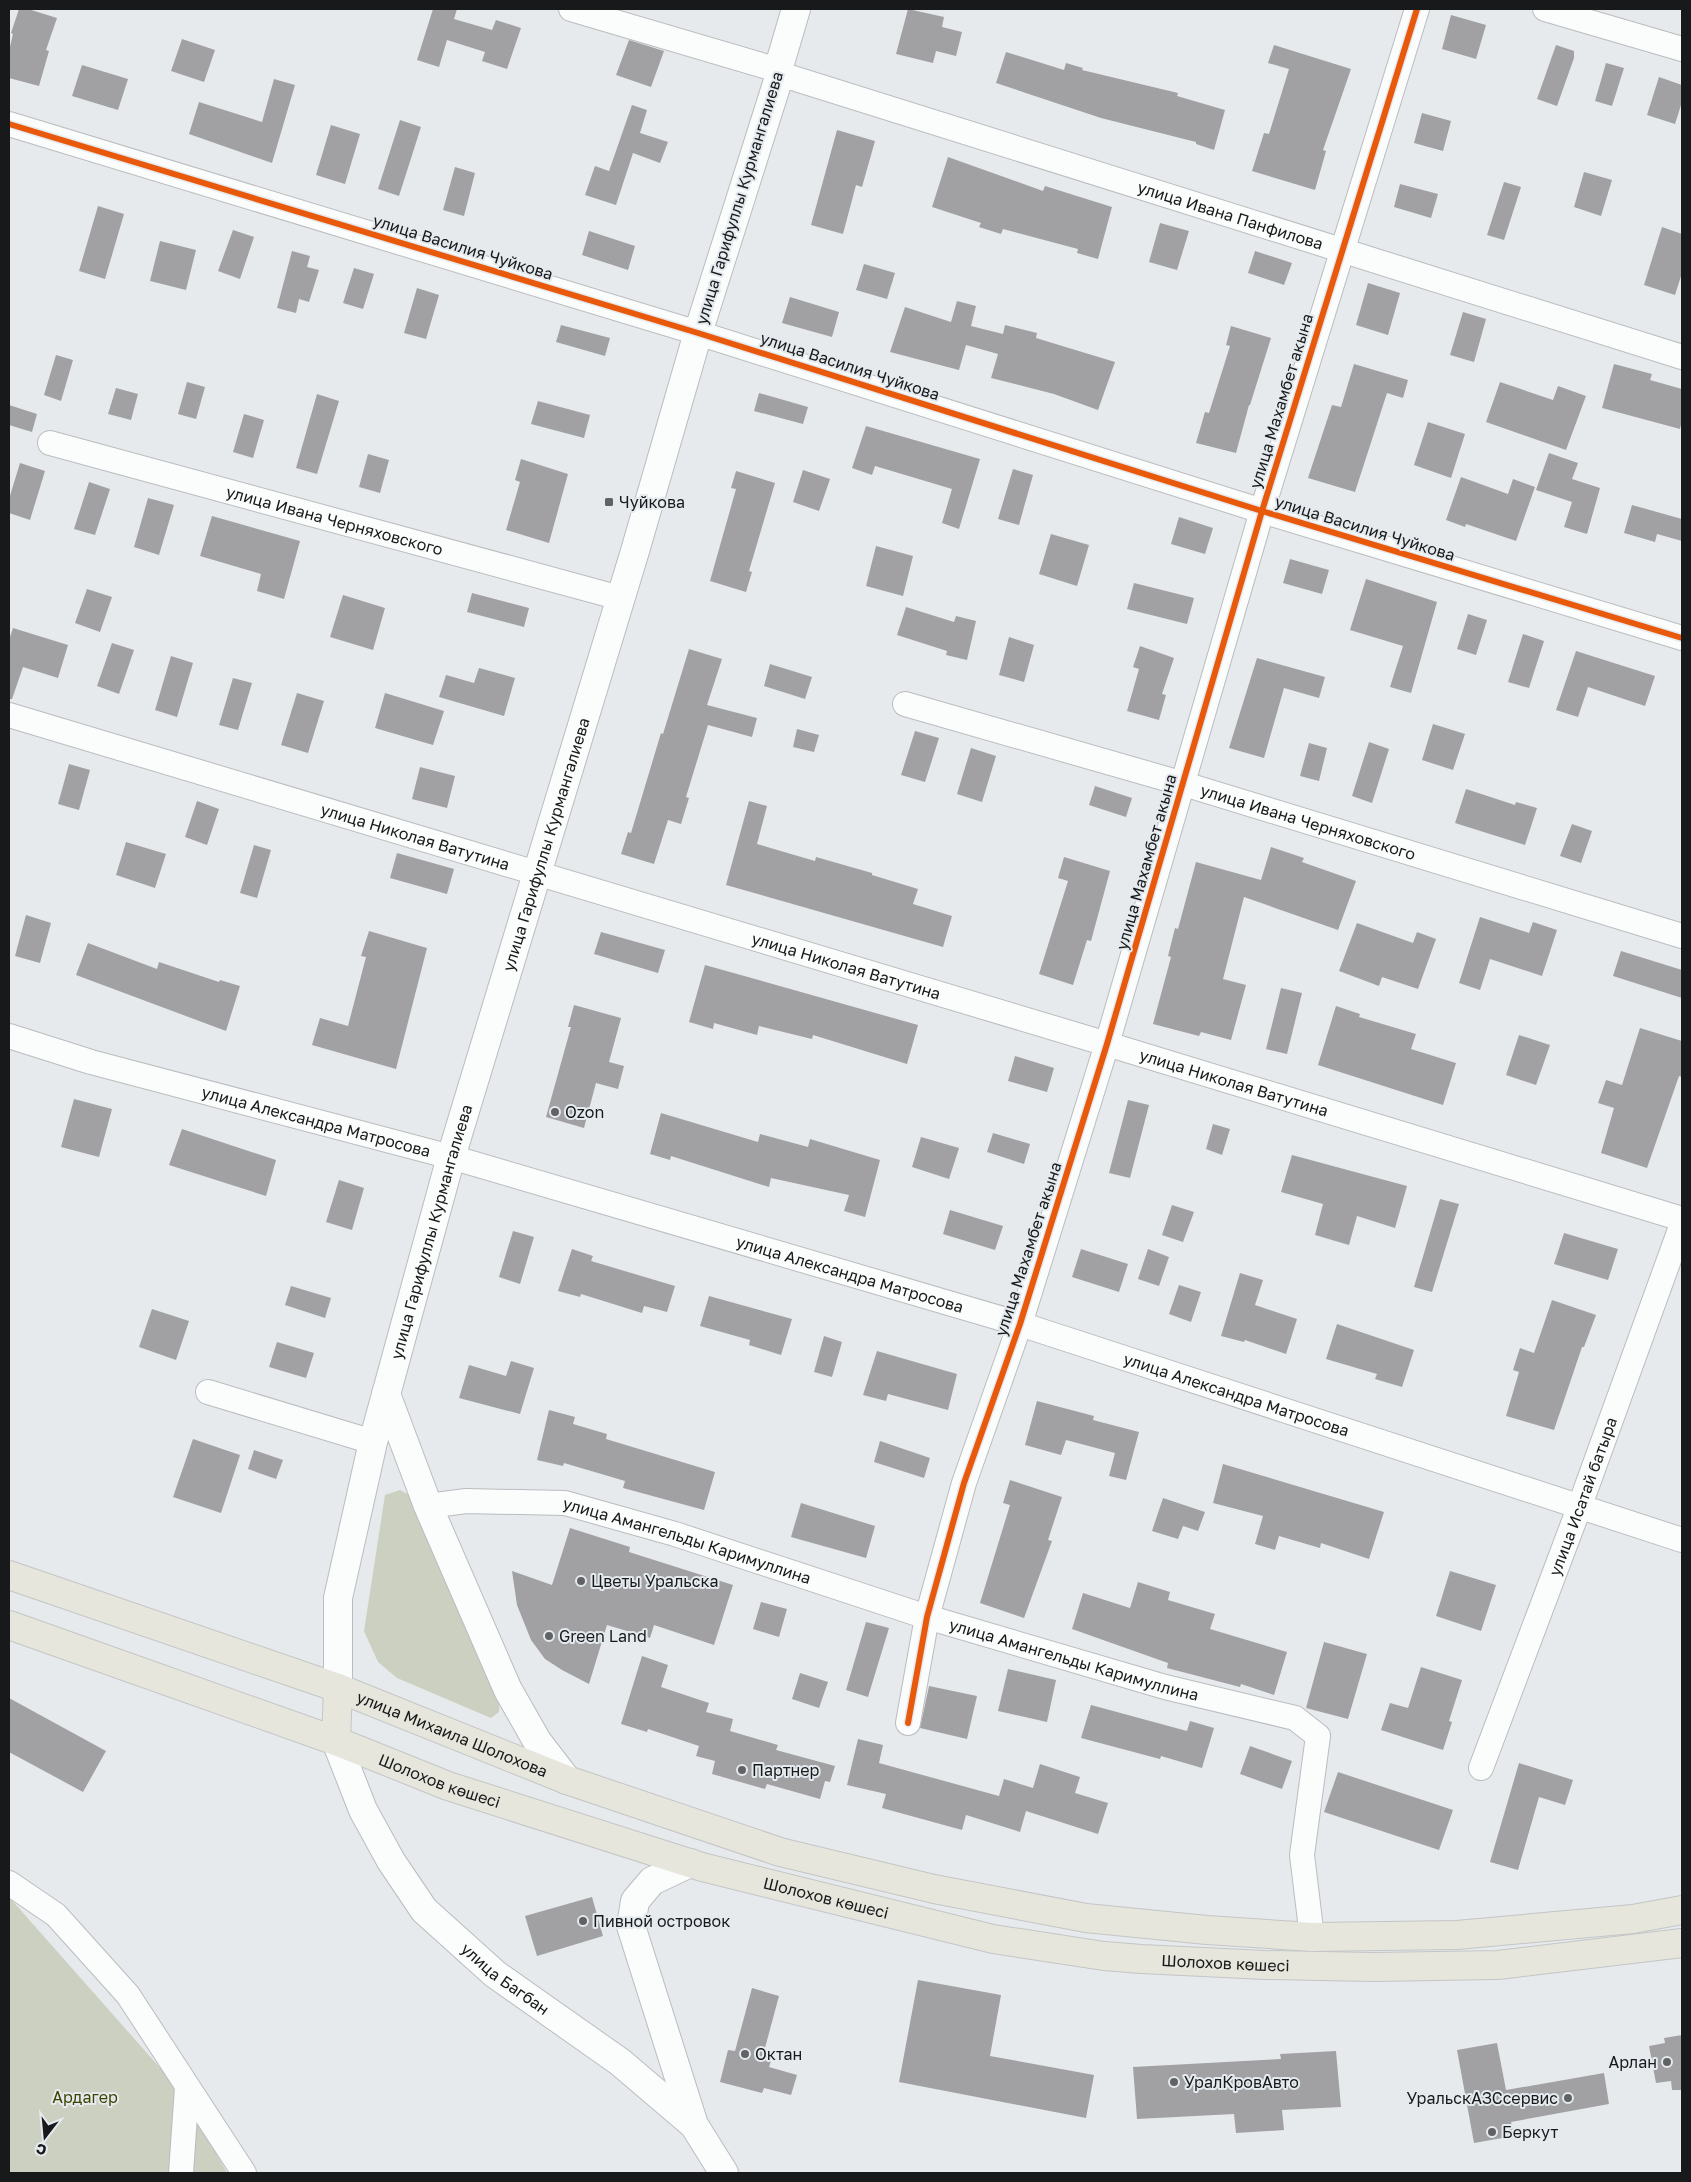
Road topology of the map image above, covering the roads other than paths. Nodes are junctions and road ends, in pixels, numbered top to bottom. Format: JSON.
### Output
{"nodes":[{"id":1,"x":571,"y":9,"type":"edge"},
{"id":2,"x":796,"y":9,"type":"edge"},
{"id":3,"x":1417,"y":9,"type":"edge"},
{"id":4,"x":1545,"y":9,"type":"edge"},
{"id":5,"x":1682,"y":49,"type":"edge"},
{"id":6,"x":779,"y":72,"type":"junction"},
{"id":7,"x":9,"y":124,"type":"edge"},
{"id":8,"x":1341,"y":250,"type":"junction"},
{"id":9,"x":698,"y":333,"type":"junction"},
{"id":10,"x":1682,"y":357,"type":"edge"},
{"id":11,"x":50,"y":444,"type":"dead end"},
{"id":12,"x":1262,"y":511,"type":"junction"},
{"id":13,"x":620,"y":598,"type":"junction"},
{"id":14,"x":1682,"y":638,"type":"edge"},
{"id":15,"x":905,"y":704,"type":"dead end"},
{"id":16,"x":9,"y":715,"type":"edge"},
{"id":17,"x":1184,"y":784,"type":"junction"},
{"id":18,"x":536,"y":874,"type":"junction"},
{"id":19,"x":1682,"y":936,"type":"edge"},
{"id":20,"x":9,"y":1036,"type":"edge"},
{"id":21,"x":1107,"y":1044,"type":"junction"},
{"id":22,"x":451,"y":1157,"type":"junction"},
{"id":23,"x":1682,"y":1219,"type":"edge"},
{"id":24,"x":1682,"y":1224,"type":"edge"},
{"id":25,"x":1020,"y":1324,"type":"junction"},
{"id":26,"x":208,"y":1392,"type":"dead end"},
{"id":27,"x":386,"y":1394,"type":"junction"},
{"id":28,"x":373,"y":1442,"type":"junction"},
{"id":29,"x":428,"y":1506,"type":"junction"},
{"id":30,"x":1580,"y":1508,"type":"junction"},
{"id":31,"x":1682,"y":1540,"type":"edge"},
{"id":32,"x":9,"y":1575,"type":"edge"},
{"id":33,"x":927,"y":1617,"type":"junction"},
{"id":34,"x":9,"y":1625,"type":"edge"},
{"id":35,"x":338,"y":1688,"type":"junction"},
{"id":36,"x":908,"y":1723,"type":"dead end"},
{"id":37,"x":336,"y":1742,"type":"junction"},
{"id":38,"x":1481,"y":1768,"type":"dead end"},
{"id":39,"x":567,"y":1780,"type":"junction"},
{"id":40,"x":690,"y":1863,"type":"junction"},
{"id":41,"x":9,"y":1883,"type":"edge"},
{"id":42,"x":1682,"y":1910,"type":"edge"},
{"id":43,"x":1312,"y":1937,"type":"junction"},
{"id":44,"x":1682,"y":1943,"type":"edge"},
{"id":45,"x":187,"y":2087,"type":"junction"},
{"id":46,"x":694,"y":2125,"type":"junction"},
{"id":47,"x":181,"y":2173,"type":"edge"},
{"id":48,"x":244,"y":2173,"type":"edge"},
{"id":49,"x":724,"y":2173,"type":"edge"}],
"edges":[{"from":1,"to":6,"type":"street","name":"улица Ивана Панфилова"},
{"from":2,"to":6,"type":"street","name":"улица Гарифуллы Курмангалиева"},
{"from":3,"to":8,"type":"street","name":"улица Махамбет акына"},
{"from":4,"to":5,"type":"street"},
{"from":6,"to":8,"type":"street","name":"улица Ивана Панфилова"},
{"from":6,"to":9,"type":"street","name":"улица Гарифуллы Курмангалиева"},
{"from":7,"to":9,"type":"street","name":"улица Василия Чуйкова"},
{"from":8,"to":10,"type":"street","name":"улица Ивана Панфилова"},
{"from":8,"to":12,"type":"street","name":"улица Махамбет акына"},
{"from":9,"to":12,"type":"street","name":"улица Василия Чуйкова"},
{"from":9,"to":13,"type":"street","name":"улица Гарифуллы Курмангалиева"},
{"from":11,"to":13,"type":"street","name":"улица Ивана Черняховского"},
{"from":12,"to":14,"type":"street","name":"улица Василия Чуйкова"},
{"from":12,"to":17,"type":"street","name":"улица Махамбет акына"},
{"from":13,"to":18,"type":"street","name":"улица Гарифуллы Курмангалиева"},
{"from":15,"to":17,"type":"street","name":"улица Ивана Черняховского"},
{"from":16,"to":18,"type":"street","name":"улица Николая Ватутина"},
{"from":17,"to":19,"type":"street","name":"улица Ивана Черняховского"},
{"from":17,"to":21,"type":"street","name":"улица Махамбет акына"},
{"from":18,"to":21,"type":"street","name":"улица Николая Ватутина"},
{"from":18,"to":22,"type":"street","name":"улица Гарифуллы Курмангалиева"},
{"from":20,"to":22,"type":"street","name":"улица Александра Матросова"},
{"from":21,"to":23,"type":"street","name":"улица Николая Ватутина"},
{"from":21,"to":25,"type":"street","name":"улица Махамбет акына"},
{"from":22,"to":25,"type":"street","name":"улица Александра Матросова"},
{"from":22,"to":27,"type":"street","name":"улица Гарифуллы Курмангалиева"},
{"from":24,"to":30,"type":"street","name":"улица Исатай батыра"},
{"from":25,"to":30,"type":"street","name":"улица Александра Матросова"},
{"from":25,"to":33,"type":"street","name":"улица Махамбет акына"},
{"from":26,"to":28,"type":"street"},
{"from":27,"to":28,"type":"street","name":"улица Гарифуллы Курмангалиева"},
{"from":27,"to":29,"type":"street"},
{"from":28,"to":35,"type":"street","name":"улица Гарифуллы Курмангалиева"},
{"from":29,"to":33,"type":"street","name":"улица Амангельды Каримуллина"},
{"from":29,"to":39,"type":"street"},
{"from":30,"to":31,"type":"street","name":"улица Александра Матросова"},
{"from":30,"to":38,"type":"street","name":"улица Исатай батыра"},
{"from":32,"to":35,"type":"highway"},
{"from":33,"to":36,"type":"street","name":"улица Махамбет акына"},
{"from":33,"to":43,"type":"street","name":"улица Амангельды Каримуллина"},
{"from":34,"to":37,"type":"highway","name":"Шолохов көшесі"},
{"from":35,"to":37,"type":"highway"},
{"from":35,"to":39,"type":"highway","name":"улица Михаила Шолохова"},
{"from":37,"to":40,"type":"highway","name":"Шолохов көшесі"},
{"from":37,"to":46,"type":"street","name":"улица Багбан"},
{"from":39,"to":43,"type":"highway","name":"Шолохов көшесі"},
{"from":40,"to":44,"type":"highway","name":"Шолохов көшесі"},
{"from":40,"to":46,"type":"street"},
{"from":41,"to":45,"type":"street"},
{"from":42,"to":43,"type":"highway","name":"Шолохов көшесі"},
{"from":45,"to":47,"type":"street"},
{"from":45,"to":48,"type":"street"},
{"from":46,"to":49,"type":"street","name":"улица Багбан"}]}
